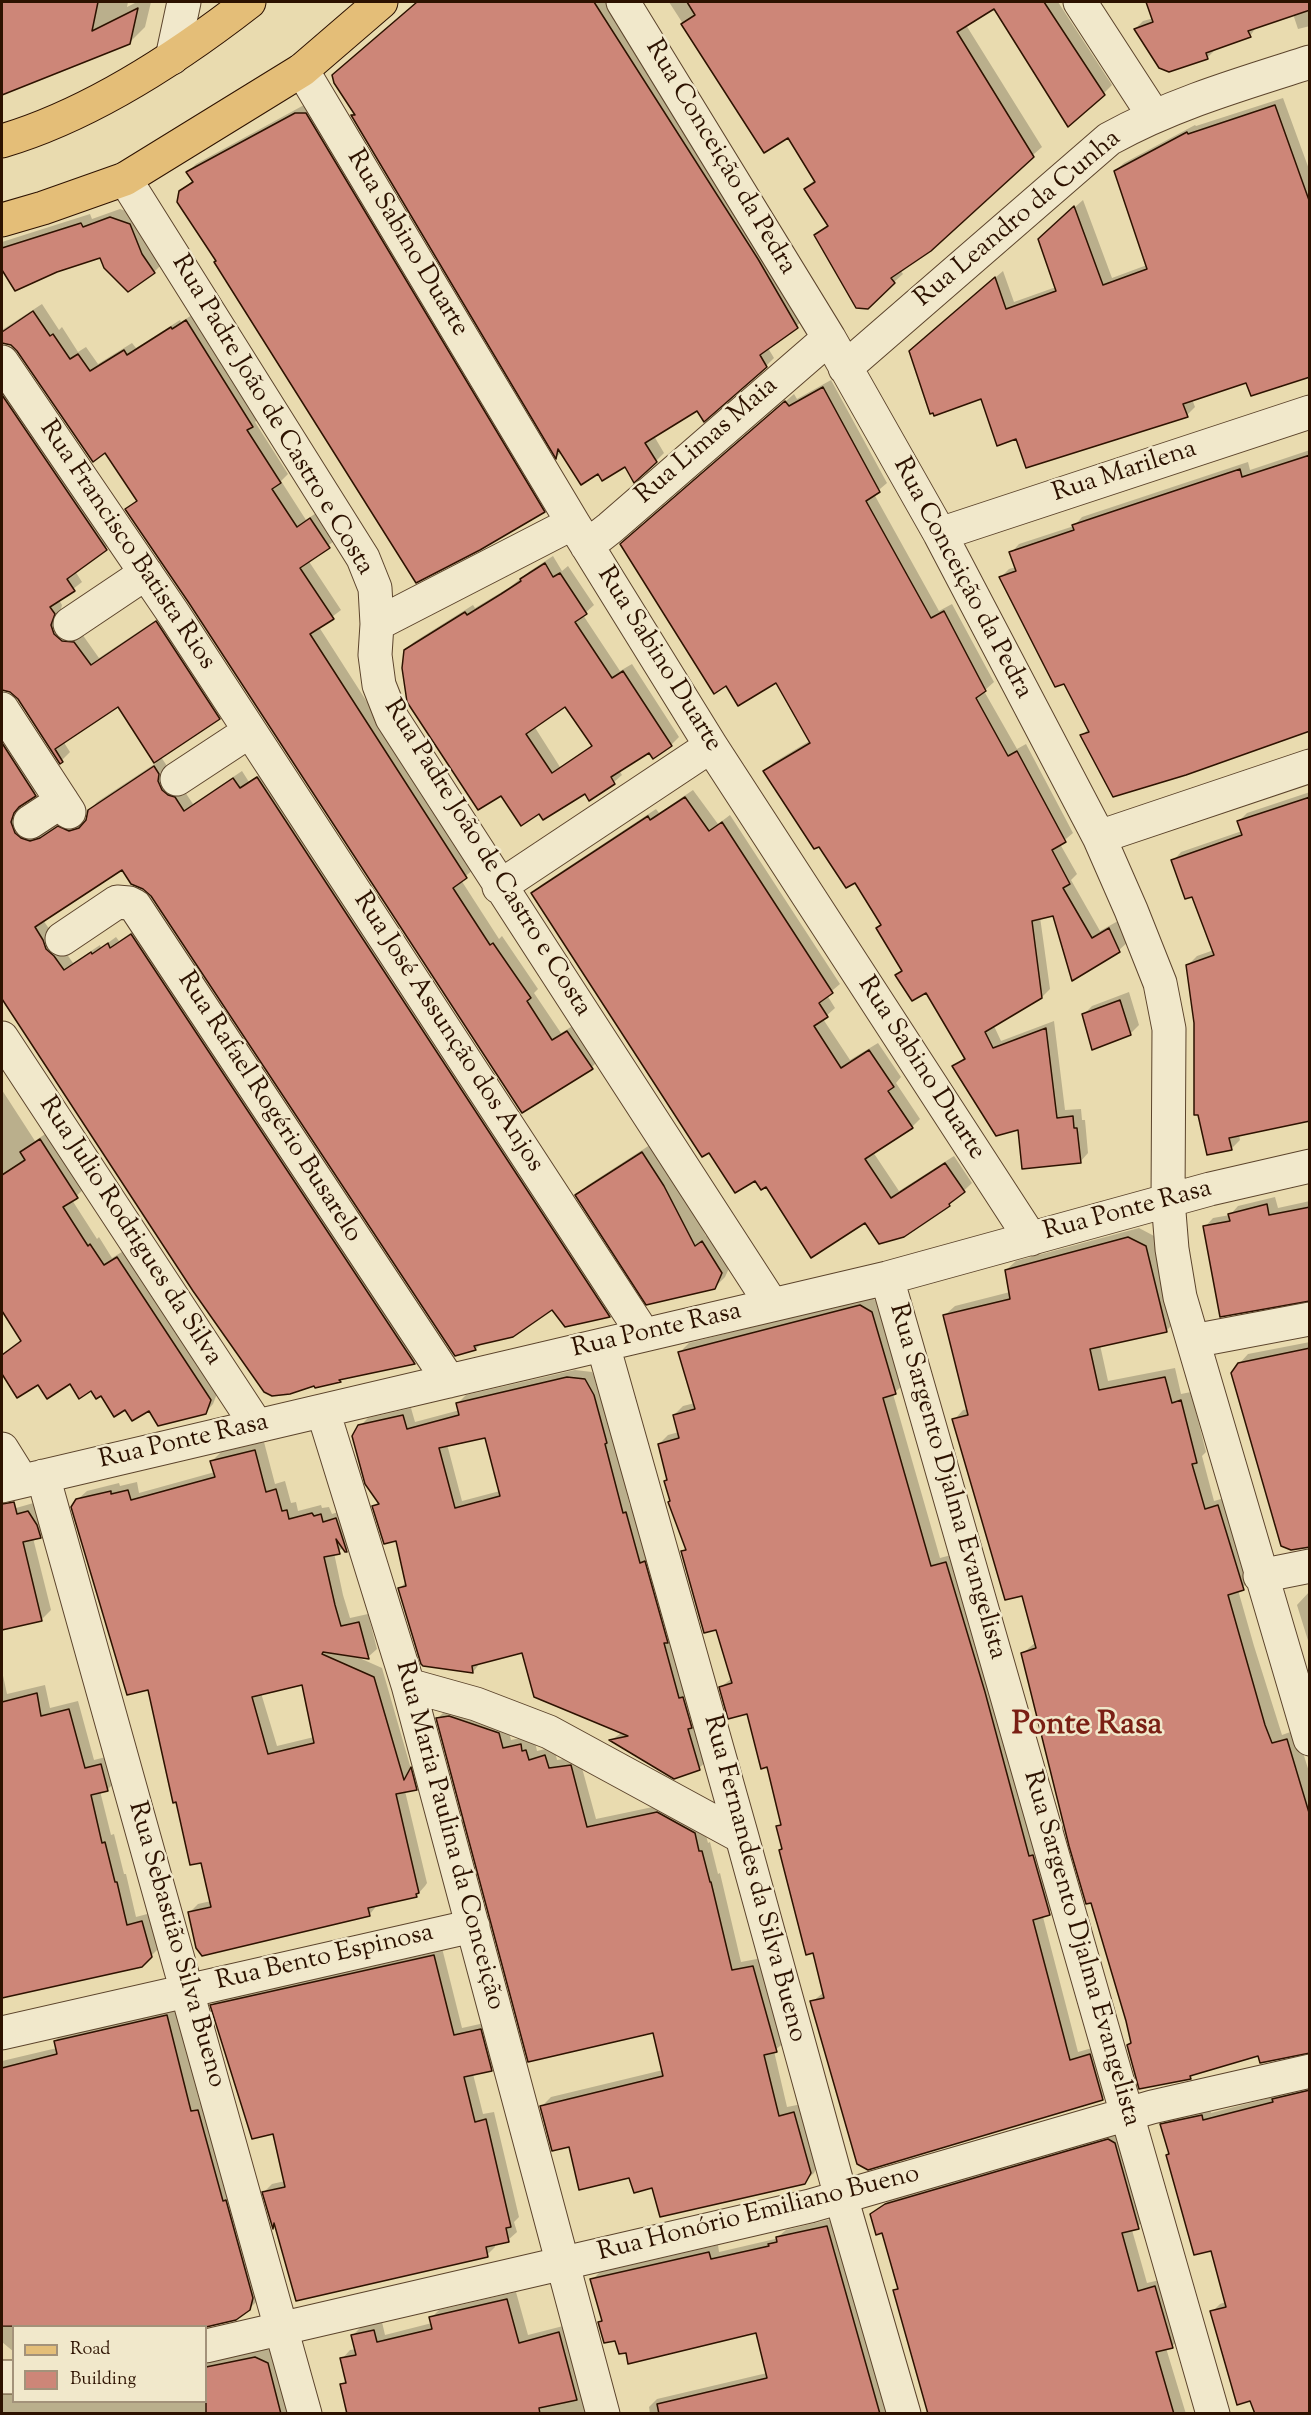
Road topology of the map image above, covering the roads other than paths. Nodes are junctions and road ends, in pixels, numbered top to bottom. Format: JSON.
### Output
{"nodes":[{"id":1,"x":184,"y":2,"type":"edge"},
{"id":2,"x":249,"y":2,"type":"edge"},
{"id":3,"x":381,"y":2,"type":"edge"},
{"id":4,"x":623,"y":2,"type":"edge"},
{"id":5,"x":1080,"y":2,"type":"edge"},
{"id":6,"x":172,"y":58,"type":"junction"},
{"id":7,"x":1310,"y":62,"type":"edge"},
{"id":8,"x":302,"y":70,"type":"junction"},
{"id":9,"x":1154,"y":116,"type":"junction"},
{"id":10,"x":2,"y":141,"type":"edge"},
{"id":11,"x":125,"y":179,"type":"junction"},
{"id":12,"x":2,"y":220,"type":"edge"},
{"id":13,"x":829,"y":338,"type":"junction"},
{"id":14,"x":2,"y":362,"type":"edge"},
{"id":15,"x":845,"y":368,"type":"junction"},
{"id":16,"x":1310,"y":412,"type":"edge"},
{"id":17,"x":580,"y":534,"type":"junction"},
{"id":18,"x":940,"y":534,"type":"junction"},
{"id":19,"x":146,"y":573,"type":"junction"},
{"id":20,"x":70,"y":624,"type":"dead end"},
{"id":21,"x":377,"y":624,"type":"junction"},
{"id":22,"x":2,"y":709,"type":"edge"},
{"id":23,"x":250,"y":731,"type":"junction"},
{"id":24,"x":711,"y":746,"type":"junction"},
{"id":25,"x":1310,"y":766,"type":"edge"},
{"id":26,"x":177,"y":779,"type":"dead end"},
{"id":27,"x":30,"y":822,"type":"dead end"},
{"id":28,"x":1099,"y":837,"type":"junction"},
{"id":29,"x":499,"y":887,"type":"junction"},
{"id":30,"x":62,"y":939,"type":"dead end"},
{"id":31,"x":2,"y":1038,"type":"edge"},
{"id":32,"x":1310,"y":1166,"type":"edge"},
{"id":33,"x":1168,"y":1200,"type":"junction"},
{"id":34,"x":1031,"y":1239,"type":"junction"},
{"id":35,"x":887,"y":1278,"type":"junction"},
{"id":36,"x":772,"y":1305,"type":"junction"},
{"id":37,"x":1310,"y":1319,"type":"edge"},
{"id":38,"x":644,"y":1335,"type":"junction"},
{"id":39,"x":1193,"y":1341,"type":"junction"},
{"id":40,"x":603,"y":1345,"type":"junction"},
{"id":41,"x":449,"y":1381,"type":"junction"},
{"id":42,"x":323,"y":1411,"type":"junction"},
{"id":43,"x":257,"y":1426,"type":"junction"},
{"id":44,"x":2,"y":1449,"type":"edge"},
{"id":45,"x":22,"y":1481,"type":"edge"},
{"id":46,"x":1310,"y":1566,"type":"edge"},
{"id":47,"x":1260,"y":1576,"type":"junction"},
{"id":48,"x":408,"y":1685,"type":"junction"},
{"id":49,"x":1310,"y":1739,"type":"edge"},
{"id":50,"x":742,"y":1837,"type":"junction"},
{"id":51,"x":473,"y":1926,"type":"junction"},
{"id":52,"x":188,"y":1990,"type":"junction"},
{"id":53,"x":2,"y":2033,"type":"edge"},
{"id":54,"x":1310,"y":2071,"type":"edge"},
{"id":55,"x":1128,"y":2114,"type":"junction"},
{"id":56,"x":841,"y":2198,"type":"junction"},
{"id":57,"x":562,"y":2264,"type":"junction"},
{"id":58,"x":280,"y":2328,"type":"junction"},
{"id":59,"x":207,"y":2346,"type":"edge"},
{"id":60,"x":305,"y":2414,"type":"edge"},
{"id":61,"x":603,"y":2414,"type":"edge"},
{"id":62,"x":904,"y":2414,"type":"edge"},
{"id":63,"x":1214,"y":2414,"type":"edge"}],
"edges":[{"from":1,"to":6,"type":"street"},
{"from":2,"to":6,"type":"main road"},
{"from":3,"to":8,"type":"main road"},
{"from":4,"to":13,"type":"street","name":"Rua Conceição da Pedra"},
{"from":5,"to":9,"type":"street"},
{"from":6,"to":10,"type":"main road"},
{"from":7,"to":9,"type":"street","name":"Rua Leandro da Cunha"},
{"from":8,"to":11,"type":"main road"},
{"from":8,"to":17,"type":"street","name":"Rua Sabino Duarte"},
{"from":9,"to":15,"type":"street","name":"Rua Leandro da Cunha"},
{"from":11,"to":12,"type":"main road"},
{"from":11,"to":21,"type":"street","name":"Rua Padre João de Castro e Costa"},
{"from":13,"to":15,"type":"street","name":"Rua Conceição da Pedra"},
{"from":13,"to":17,"type":"street","name":"Rua Limas Maia"},
{"from":14,"to":19,"type":"street","name":"Rua Francisco Batista Rios"},
{"from":15,"to":18,"type":"street","name":"Rua Conceição da Pedra"},
{"from":16,"to":18,"type":"street","name":"Rua Marilena"},
{"from":17,"to":21,"type":"street","name":"Rua Limas Maia"},
{"from":17,"to":24,"type":"street","name":"Rua Sabino Duarte"},
{"from":18,"to":28,"type":"street","name":"Rua Conceição da Pedra"},
{"from":19,"to":20,"type":"street"},
{"from":19,"to":23,"type":"street","name":"Rua Francisco Batista Rios"},
{"from":21,"to":29,"type":"street","name":"Rua Padre João de Castro e Costa"},
{"from":22,"to":27,"type":"street"},
{"from":23,"to":26,"type":"street"},
{"from":23,"to":38,"type":"street","name":"Rua José Assunção dos Anjos"},
{"from":24,"to":29,"type":"street"},
{"from":24,"to":34,"type":"street","name":"Rua Sabino Duarte"},
{"from":25,"to":28,"type":"street"},
{"from":28,"to":33,"type":"street","name":"Rua Conceição da Pedra"},
{"from":29,"to":36,"type":"street","name":"Rua Padre João de Castro e Costa"},
{"from":30,"to":41,"type":"street","name":"Rua Rafael Rogério Busarelo"},
{"from":31,"to":43,"type":"street","name":"Rua Julio Rodrigues da Silva"},
{"from":32,"to":33,"type":"street","name":"Rua Ponte Rasa"},
{"from":33,"to":34,"type":"street","name":"Rua Ponte Rasa"},
{"from":33,"to":39,"type":"street","name":"Rua Conceição da Pedra"},
{"from":34,"to":35,"type":"street","name":"Rua Ponte Rasa"},
{"from":35,"to":36,"type":"street","name":"Rua Ponte Rasa"},
{"from":35,"to":55,"type":"street","name":"Rua Sargento Djalma Evangelista"},
{"from":36,"to":38,"type":"street","name":"Rua Ponte Rasa"},
{"from":37,"to":39,"type":"street"},
{"from":38,"to":40,"type":"street","name":"Rua Ponte Rasa"},
{"from":39,"to":47,"type":"street","name":"Rua Conceição da Pedra"},
{"from":40,"to":41,"type":"street","name":"Rua Ponte Rasa"},
{"from":40,"to":50,"type":"street","name":"Rua Fernandes da Silva Bueno"},
{"from":41,"to":42,"type":"street","name":"Rua Ponte Rasa"},
{"from":42,"to":43,"type":"street","name":"Rua Ponte Rasa"},
{"from":42,"to":48,"type":"street","name":"Rua Maria Paulina da Conceição"},
{"from":43,"to":45,"type":"street","name":"Rua Ponte Rasa"},
{"from":44,"to":45,"type":"street","name":"Rua Sebastião Silva Bueno"},
{"from":45,"to":52,"type":"street","name":"Rua Sebastião Silva Bueno"},
{"from":46,"to":47,"type":"street"},
{"from":47,"to":49,"type":"street","name":"Rua Conceição da Pedra"},
{"from":48,"to":50,"type":"street"},
{"from":48,"to":51,"type":"street","name":"Rua Maria Paulina da Conceição"},
{"from":50,"to":56,"type":"street","name":"Rua Fernandes da Silva Bueno"},
{"from":51,"to":52,"type":"street","name":"Rua Bento Espinosa"},
{"from":51,"to":57,"type":"street","name":"Rua Maria Paulina da Conceição"},
{"from":52,"to":53,"type":"street","name":"Rua Bento Espinosa"},
{"from":52,"to":58,"type":"street","name":"Rua Sebastião Silva Bueno"},
{"from":54,"to":55,"type":"street","name":"Rua Honório Emiliano Bueno"},
{"from":55,"to":56,"type":"street","name":"Rua Honório Emiliano Bueno"},
{"from":55,"to":63,"type":"street","name":"Rua Sargento Djalma Evangelista"},
{"from":56,"to":57,"type":"street","name":"Rua Honório Emiliano Bueno"},
{"from":56,"to":62,"type":"street","name":"Rua Fernandes da Silva Bueno"},
{"from":57,"to":58,"type":"street","name":"Rua Honório Emiliano Bueno"},
{"from":57,"to":61,"type":"street","name":"Rua Maria Paulina da Conceição"},
{"from":58,"to":59,"type":"street","name":"Rua Honório Emiliano Bueno"},
{"from":58,"to":60,"type":"street","name":"Rua Sebastião Silva Bueno"}]}
